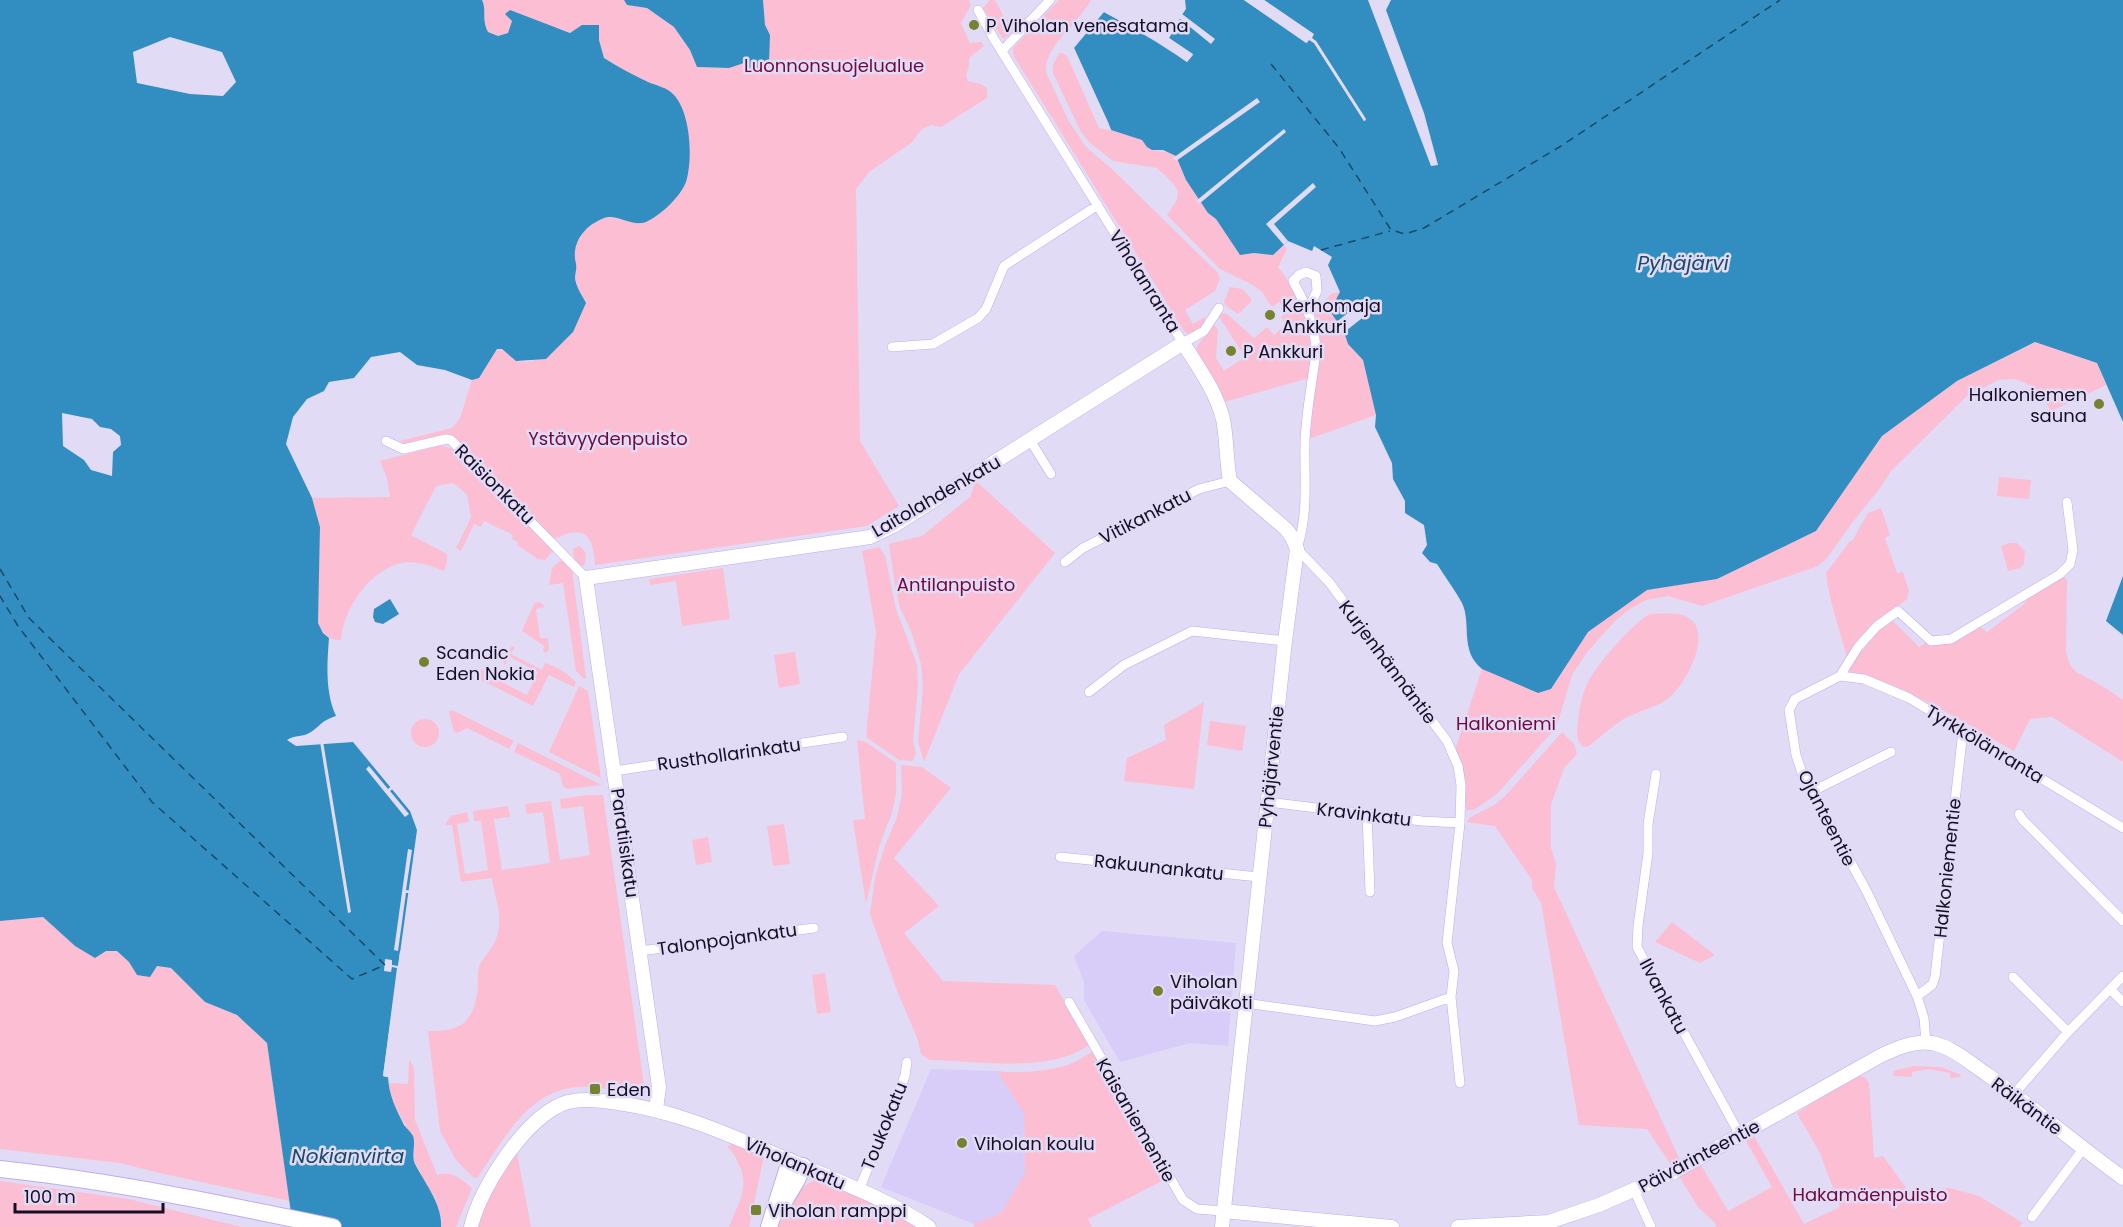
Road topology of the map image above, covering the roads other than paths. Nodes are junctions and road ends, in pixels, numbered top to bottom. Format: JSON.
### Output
{"nodes":[{"id":1,"x":1050,"y":0,"type":"edge"},
{"id":2,"x":978,"y":10,"type":"dead end"},
{"id":3,"x":1002,"y":51,"type":"junction"},
{"id":4,"x":1098,"y":205,"type":"junction"},
{"id":5,"x":1219,"y":308,"type":"dead end"},
{"id":6,"x":1308,"y":309,"type":"dead end"},
{"id":7,"x":1184,"y":343,"type":"junction"},
{"id":8,"x":892,"y":347,"type":"dead end"},
{"id":9,"x":1030,"y":440,"type":"junction"},
{"id":10,"x":386,"y":441,"type":"dead end"},
{"id":11,"x":1051,"y":474,"type":"dead end"},
{"id":12,"x":1230,"y":481,"type":"junction"},
{"id":13,"x":2067,"y":502,"type":"dead end"},
{"id":14,"x":1297,"y":549,"type":"junction"},
{"id":15,"x":1065,"y":562,"type":"dead end"},
{"id":16,"x":586,"y":578,"type":"junction"},
{"id":17,"x":1285,"y":641,"type":"junction"},
{"id":18,"x":1840,"y":676,"type":"junction"},
{"id":19,"x":1089,"y":692,"type":"dead end"},
{"id":20,"x":1963,"y":731,"type":"junction"},
{"id":21,"x":843,"y":737,"type":"dead end"},
{"id":22,"x":1891,"y":752,"type":"dead end"},
{"id":23,"x":614,"y":771,"type":"junction"},
{"id":24,"x":1656,"y":774,"type":"dead end"},
{"id":25,"x":1811,"y":792,"type":"junction"},
{"id":26,"x":1268,"y":802,"type":"junction"},
{"id":27,"x":2019,"y":813,"type":"dead end"},
{"id":28,"x":1367,"y":814,"type":"junction"},
{"id":29,"x":1460,"y":823,"type":"junction"},
{"id":30,"x":2123,"y":828,"type":"edge"},
{"id":31,"x":1060,"y":857,"type":"dead end"},
{"id":32,"x":1259,"y":877,"type":"junction"},
{"id":33,"x":1370,"y":892,"type":"dead end"},
{"id":34,"x":2123,"y":921,"type":"edge"},
{"id":35,"x":814,"y":928,"type":"dead end"},
{"id":36,"x":640,"y":951,"type":"junction"},
{"id":37,"x":2123,"y":976,"type":"edge"},
{"id":38,"x":2013,"y":977,"type":"dead end"},
{"id":39,"x":2111,"y":990,"type":"junction"},
{"id":40,"x":1917,"y":996,"type":"junction"},
{"id":41,"x":1451,"y":997,"type":"junction"},
{"id":42,"x":1069,"y":1002,"type":"dead end"},
{"id":43,"x":2123,"y":1002,"type":"edge"},
{"id":44,"x":1245,"y":1003,"type":"junction"},
{"id":45,"x":2068,"y":1032,"type":"junction"},
{"id":46,"x":1926,"y":1043,"type":"junction"},
{"id":47,"x":907,"y":1062,"type":"dead end"},
{"id":48,"x":1460,"y":1083,"type":"dead end"},
{"id":49,"x":2014,"y":1094,"type":"junction"},
{"id":50,"x":656,"y":1109,"type":"junction"},
{"id":51,"x":1740,"y":1135,"type":"junction"},
{"id":52,"x":2083,"y":1149,"type":"junction"},
{"id":53,"x":796,"y":1163,"type":"junction"},
{"id":54,"x":0,"y":1169,"type":"edge"},
{"id":55,"x":2123,"y":1178,"type":"edge"},
{"id":56,"x":859,"y":1190,"type":"junction"},
{"id":57,"x":1634,"y":1190,"type":"junction"},
{"id":58,"x":1223,"y":1211,"type":"junction"},
{"id":59,"x":2032,"y":1217,"type":"dead end"},
{"id":60,"x":770,"y":1224,"type":"edge"},
{"id":61,"x":1556,"y":1224,"type":"edge"},
{"id":62,"x":333,"y":1227,"type":"edge"},
{"id":63,"x":471,"y":1227,"type":"edge"},
{"id":64,"x":929,"y":1227,"type":"edge"},
{"id":65,"x":1222,"y":1227,"type":"edge"},
{"id":66,"x":1392,"y":1227,"type":"edge"},
{"id":67,"x":1458,"y":1227,"type":"edge"},
{"id":68,"x":1651,"y":1227,"type":"edge"}],
"edges":[{"from":1,"to":3,"type":"street"},
{"from":2,"to":3,"type":"street","name":"Viholanranta"},
{"from":3,"to":4,"type":"street","name":"Viholanranta"},
{"from":4,"to":7,"type":"street","name":"Viholanranta"},
{"from":4,"to":8,"type":"street"},
{"from":5,"to":7,"type":"street"},
{"from":6,"to":14,"type":"street","name":"Pyhäjärventie"},
{"from":7,"to":9,"type":"street","name":"Laitolahdenkatu"},
{"from":7,"to":12,"type":"street","name":"Viholanranta"},
{"from":9,"to":11,"type":"street"},
{"from":9,"to":16,"type":"street","name":"Laitolahdenkatu"},
{"from":10,"to":16,"type":"street","name":"Raisionkatu"},
{"from":12,"to":14,"type":"street"},
{"from":12,"to":15,"type":"street","name":"Vitikankatu"},
{"from":13,"to":18,"type":"street"},
{"from":14,"to":17,"type":"street","name":"Pyhäjärventie"},
{"from":14,"to":29,"type":"street","name":"Kurjenhännäntie"},
{"from":16,"to":23,"type":"street","name":"Paratiisikatu"},
{"from":17,"to":19,"type":"street"},
{"from":17,"to":26,"type":"street","name":"Pyhäjärventie"},
{"from":18,"to":20,"type":"street","name":"Tyrkkölänranta"},
{"from":18,"to":25,"type":"street","name":"Ojanteentie"},
{"from":20,"to":30,"type":"street","name":"Tyrkkölänranta"},
{"from":20,"to":40,"type":"street","name":"Halkoniementie"},
{"from":21,"to":23,"type":"street","name":"Rusthollarinkatu"},
{"from":22,"to":25,"type":"street"},
{"from":23,"to":36,"type":"street","name":"Paratiisikatu"},
{"from":24,"to":51,"type":"street","name":"Ilvankatu"},
{"from":25,"to":40,"type":"street","name":"Ojanteentie"},
{"from":26,"to":28,"type":"street","name":"Kravinkatu"},
{"from":26,"to":32,"type":"street","name":"Pyhäjärventie"},
{"from":27,"to":34,"type":"street"},
{"from":28,"to":29,"type":"street","name":"Kravinkatu"},
{"from":28,"to":33,"type":"street"},
{"from":29,"to":41,"type":"street","name":"Kurjenhännäntie"},
{"from":31,"to":32,"type":"street","name":"Rakuunankatu"},
{"from":32,"to":44,"type":"street","name":"Pyhäjärventie"},
{"from":35,"to":36,"type":"street","name":"Talonpojankatu"},
{"from":36,"to":50,"type":"street","name":"Paratiisikatu"},
{"from":37,"to":39,"type":"street"},
{"from":38,"to":45,"type":"street"},
{"from":39,"to":43,"type":"street"},
{"from":39,"to":45,"type":"street"},
{"from":40,"to":46,"type":"street","name":"Ojanteentie"},
{"from":41,"to":44,"type":"street"},
{"from":41,"to":48,"type":"street","name":"Kurjenhännäntie"},
{"from":42,"to":58,"type":"street","name":"Kaisaniementie"},
{"from":44,"to":58,"type":"street","name":"Pyhäjärventie"},
{"from":45,"to":49,"type":"street"},
{"from":46,"to":49,"type":"street","name":"Räikäntie"},
{"from":46,"to":51,"type":"street","name":"Päivärinteentie"},
{"from":47,"to":56,"type":"street","name":"Toukokatu"},
{"from":49,"to":52,"type":"street","name":"Räikäntie"},
{"from":50,"to":53,"type":"street","name":"Viholankatu"},
{"from":50,"to":63,"type":"street","name":"Viholankatu"},
{"from":51,"to":57,"type":"street","name":"Päivärinteentie"},
{"from":52,"to":55,"type":"street","name":"Räikäntie"},
{"from":52,"to":59,"type":"street"},
{"from":53,"to":56,"type":"street","name":"Viholankatu"},
{"from":53,"to":60,"type":"highway"},
{"from":54,"to":62,"type":"highway"},
{"from":56,"to":64,"type":"street","name":"Viholankatu"},
{"from":57,"to":61,"type":"street","name":"Päivärinteentie"},
{"from":57,"to":68,"type":"street"},
{"from":58,"to":65,"type":"street","name":"Pyhäjärventie"},
{"from":58,"to":66,"type":"street"},
{"from":61,"to":67,"type":"street","name":"Päivärinteentie"}]}
